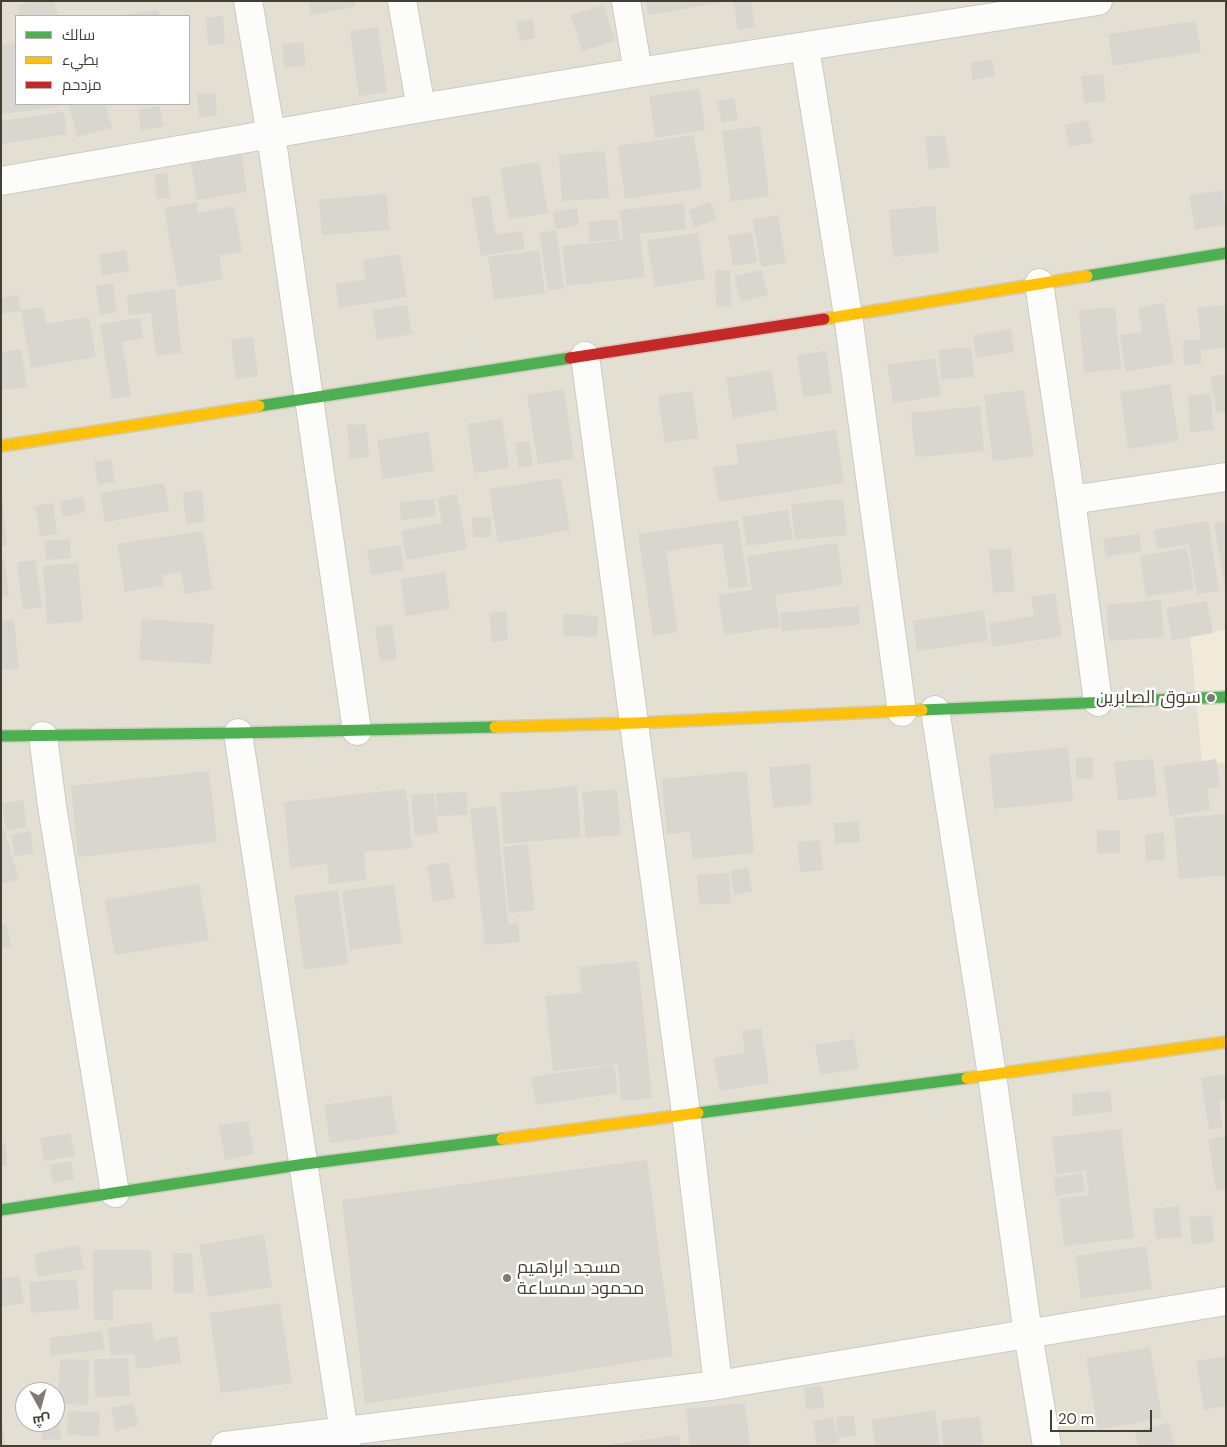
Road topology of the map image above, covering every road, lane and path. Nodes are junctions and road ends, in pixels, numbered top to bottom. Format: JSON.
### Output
{"nodes":[{"id":1,"x":248,"y":1,"type":"edge"},
{"id":2,"x":402,"y":1,"type":"edge"},
{"id":3,"x":626,"y":1,"type":"edge"},
{"id":4,"x":1098,"y":1,"type":"edge"},
{"id":5,"x":806,"y":48,"type":"junction"},
{"id":6,"x":638,"y":72,"type":"junction"},
{"id":7,"x":421,"y":108,"type":"junction"},
{"id":8,"x":271,"y":135,"type":"junction"},
{"id":9,"x":1,"y":181,"type":"edge"},
{"id":10,"x":1226,"y":253,"type":"edge"},
{"id":11,"x":1039,"y":283,"type":"junction"},
{"id":12,"x":848,"y":315,"type":"junction"},
{"id":13,"x":586,"y":356,"type":"junction"},
{"id":14,"x":309,"y":398,"type":"junction"},
{"id":15,"x":1,"y":446,"type":"edge"},
{"id":16,"x":1226,"y":477,"type":"edge"},
{"id":17,"x":1071,"y":500,"type":"junction"},
{"id":18,"x":1226,"y":697,"type":"edge"},
{"id":19,"x":1098,"y":702,"type":"junction"},
{"id":20,"x":935,"y":710,"type":"junction"},
{"id":21,"x":902,"y":712,"type":"junction"},
{"id":22,"x":636,"y":723,"type":"junction"},
{"id":23,"x":357,"y":731,"type":"junction"},
{"id":24,"x":238,"y":733,"type":"junction"},
{"id":25,"x":1,"y":736,"type":"edge"},
{"id":26,"x":43,"y":736,"type":"junction"},
{"id":27,"x":1226,"y":1042,"type":"edge"},
{"id":28,"x":992,"y":1075,"type":"junction"},
{"id":29,"x":686,"y":1113,"type":"junction"},
{"id":30,"x":305,"y":1164,"type":"junction"},
{"id":31,"x":115,"y":1193,"type":"junction"},
{"id":32,"x":1,"y":1210,"type":"edge"},
{"id":33,"x":1226,"y":1301,"type":"edge"},
{"id":34,"x":1028,"y":1334,"type":"junction"},
{"id":35,"x":718,"y":1385,"type":"junction"},
{"id":36,"x":345,"y":1438,"type":"edge"},
{"id":37,"x":225,"y":1446,"type":"edge"},
{"id":38,"x":1047,"y":1446,"type":"edge"}],
"edges":[{"from":1,"to":8,"type":"street"},
{"from":2,"to":7,"type":"street"},
{"from":3,"to":6,"type":"street"},
{"from":4,"to":5,"type":"street"},
{"from":5,"to":6,"type":"street"},
{"from":5,"to":12,"type":"street"},
{"from":6,"to":7,"type":"street"},
{"from":7,"to":8,"type":"street"},
{"from":8,"to":9,"type":"street"},
{"from":8,"to":14,"type":"street"},
{"from":10,"to":11,"type":"street"},
{"from":11,"to":12,"type":"street"},
{"from":11,"to":17,"type":"street"},
{"from":12,"to":13,"type":"street"},
{"from":12,"to":21,"type":"street"},
{"from":13,"to":14,"type":"street"},
{"from":13,"to":22,"type":"street"},
{"from":14,"to":15,"type":"street"},
{"from":14,"to":23,"type":"street"},
{"from":16,"to":17,"type":"street"},
{"from":17,"to":19,"type":"street"},
{"from":18,"to":19,"type":"street"},
{"from":19,"to":20,"type":"street"},
{"from":20,"to":21,"type":"street"},
{"from":20,"to":28,"type":"street"},
{"from":21,"to":22,"type":"street"},
{"from":22,"to":23,"type":"street"},
{"from":22,"to":29,"type":"street"},
{"from":23,"to":24,"type":"street"},
{"from":24,"to":26,"type":"street"},
{"from":24,"to":30,"type":"street"},
{"from":25,"to":26,"type":"street"},
{"from":26,"to":31,"type":"street"},
{"from":27,"to":28,"type":"street"},
{"from":28,"to":29,"type":"street"},
{"from":28,"to":34,"type":"street"},
{"from":29,"to":30,"type":"street"},
{"from":29,"to":35,"type":"street"},
{"from":30,"to":31,"type":"street"},
{"from":30,"to":36,"type":"street"},
{"from":31,"to":32,"type":"street"},
{"from":33,"to":34,"type":"street"},
{"from":34,"to":35,"type":"street"},
{"from":34,"to":38,"type":"street"},
{"from":35,"to":36,"type":"street"},
{"from":36,"to":37,"type":"street"}]}
